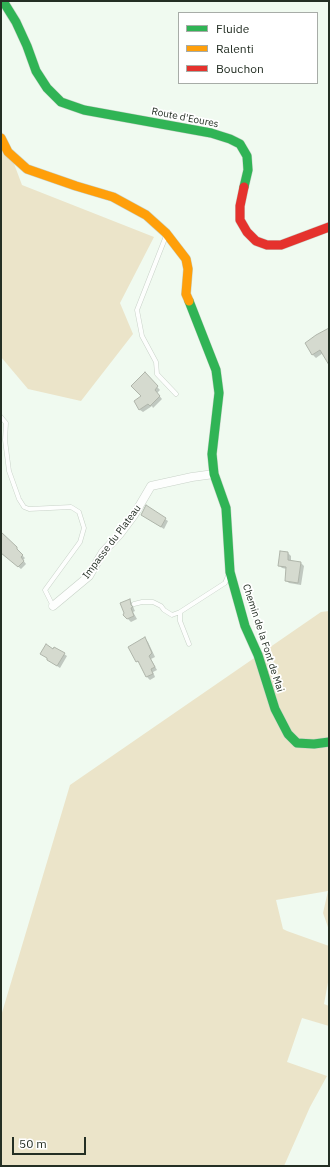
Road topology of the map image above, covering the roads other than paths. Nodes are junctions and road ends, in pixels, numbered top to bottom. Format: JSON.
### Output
{"nodes":[{"id":1,"x":3,"y":1,"type":"edge"},
{"id":2,"x":1,"y":138,"type":"edge"},
{"id":3,"x":329,"y":227,"type":"edge"},
{"id":4,"x":166,"y":233,"type":"junction"},
{"id":5,"x":176,"y":394,"type":"dead end"},
{"id":6,"x":1,"y":417,"type":"edge"},
{"id":7,"x":214,"y":474,"type":"junction"},
{"id":8,"x":230,"y":572,"type":"junction"},
{"id":9,"x":134,"y":604,"type":"dead end"},
{"id":10,"x":53,"y":606,"type":"joint"},
{"id":11,"x":180,"y":612,"type":"junction"},
{"id":12,"x":189,"y":644,"type":"dead end"},
{"id":13,"x":329,"y":742,"type":"edge"}],
"edges":[{"from":1,"to":3,"type":"street","name":"Route d'Eoures"},
{"from":2,"to":4,"type":"street","name":"Chemin de la Font de Mai"},
{"from":4,"to":5,"type":"lane"},
{"from":4,"to":7,"type":"street","name":"Chemin de la Font de Mai"},
{"from":6,"to":10,"type":"lane","name":"Impasse du Plateau"},
{"from":7,"to":8,"type":"street","name":"Chemin de la Font de Mai"},
{"from":7,"to":10,"type":"street","name":"Impasse du Plateau"},
{"from":8,"to":11,"type":"lane"},
{"from":8,"to":13,"type":"street","name":"Chemin de la Font de Mai"},
{"from":9,"to":11,"type":"lane"},
{"from":11,"to":12,"type":"lane"}]}
